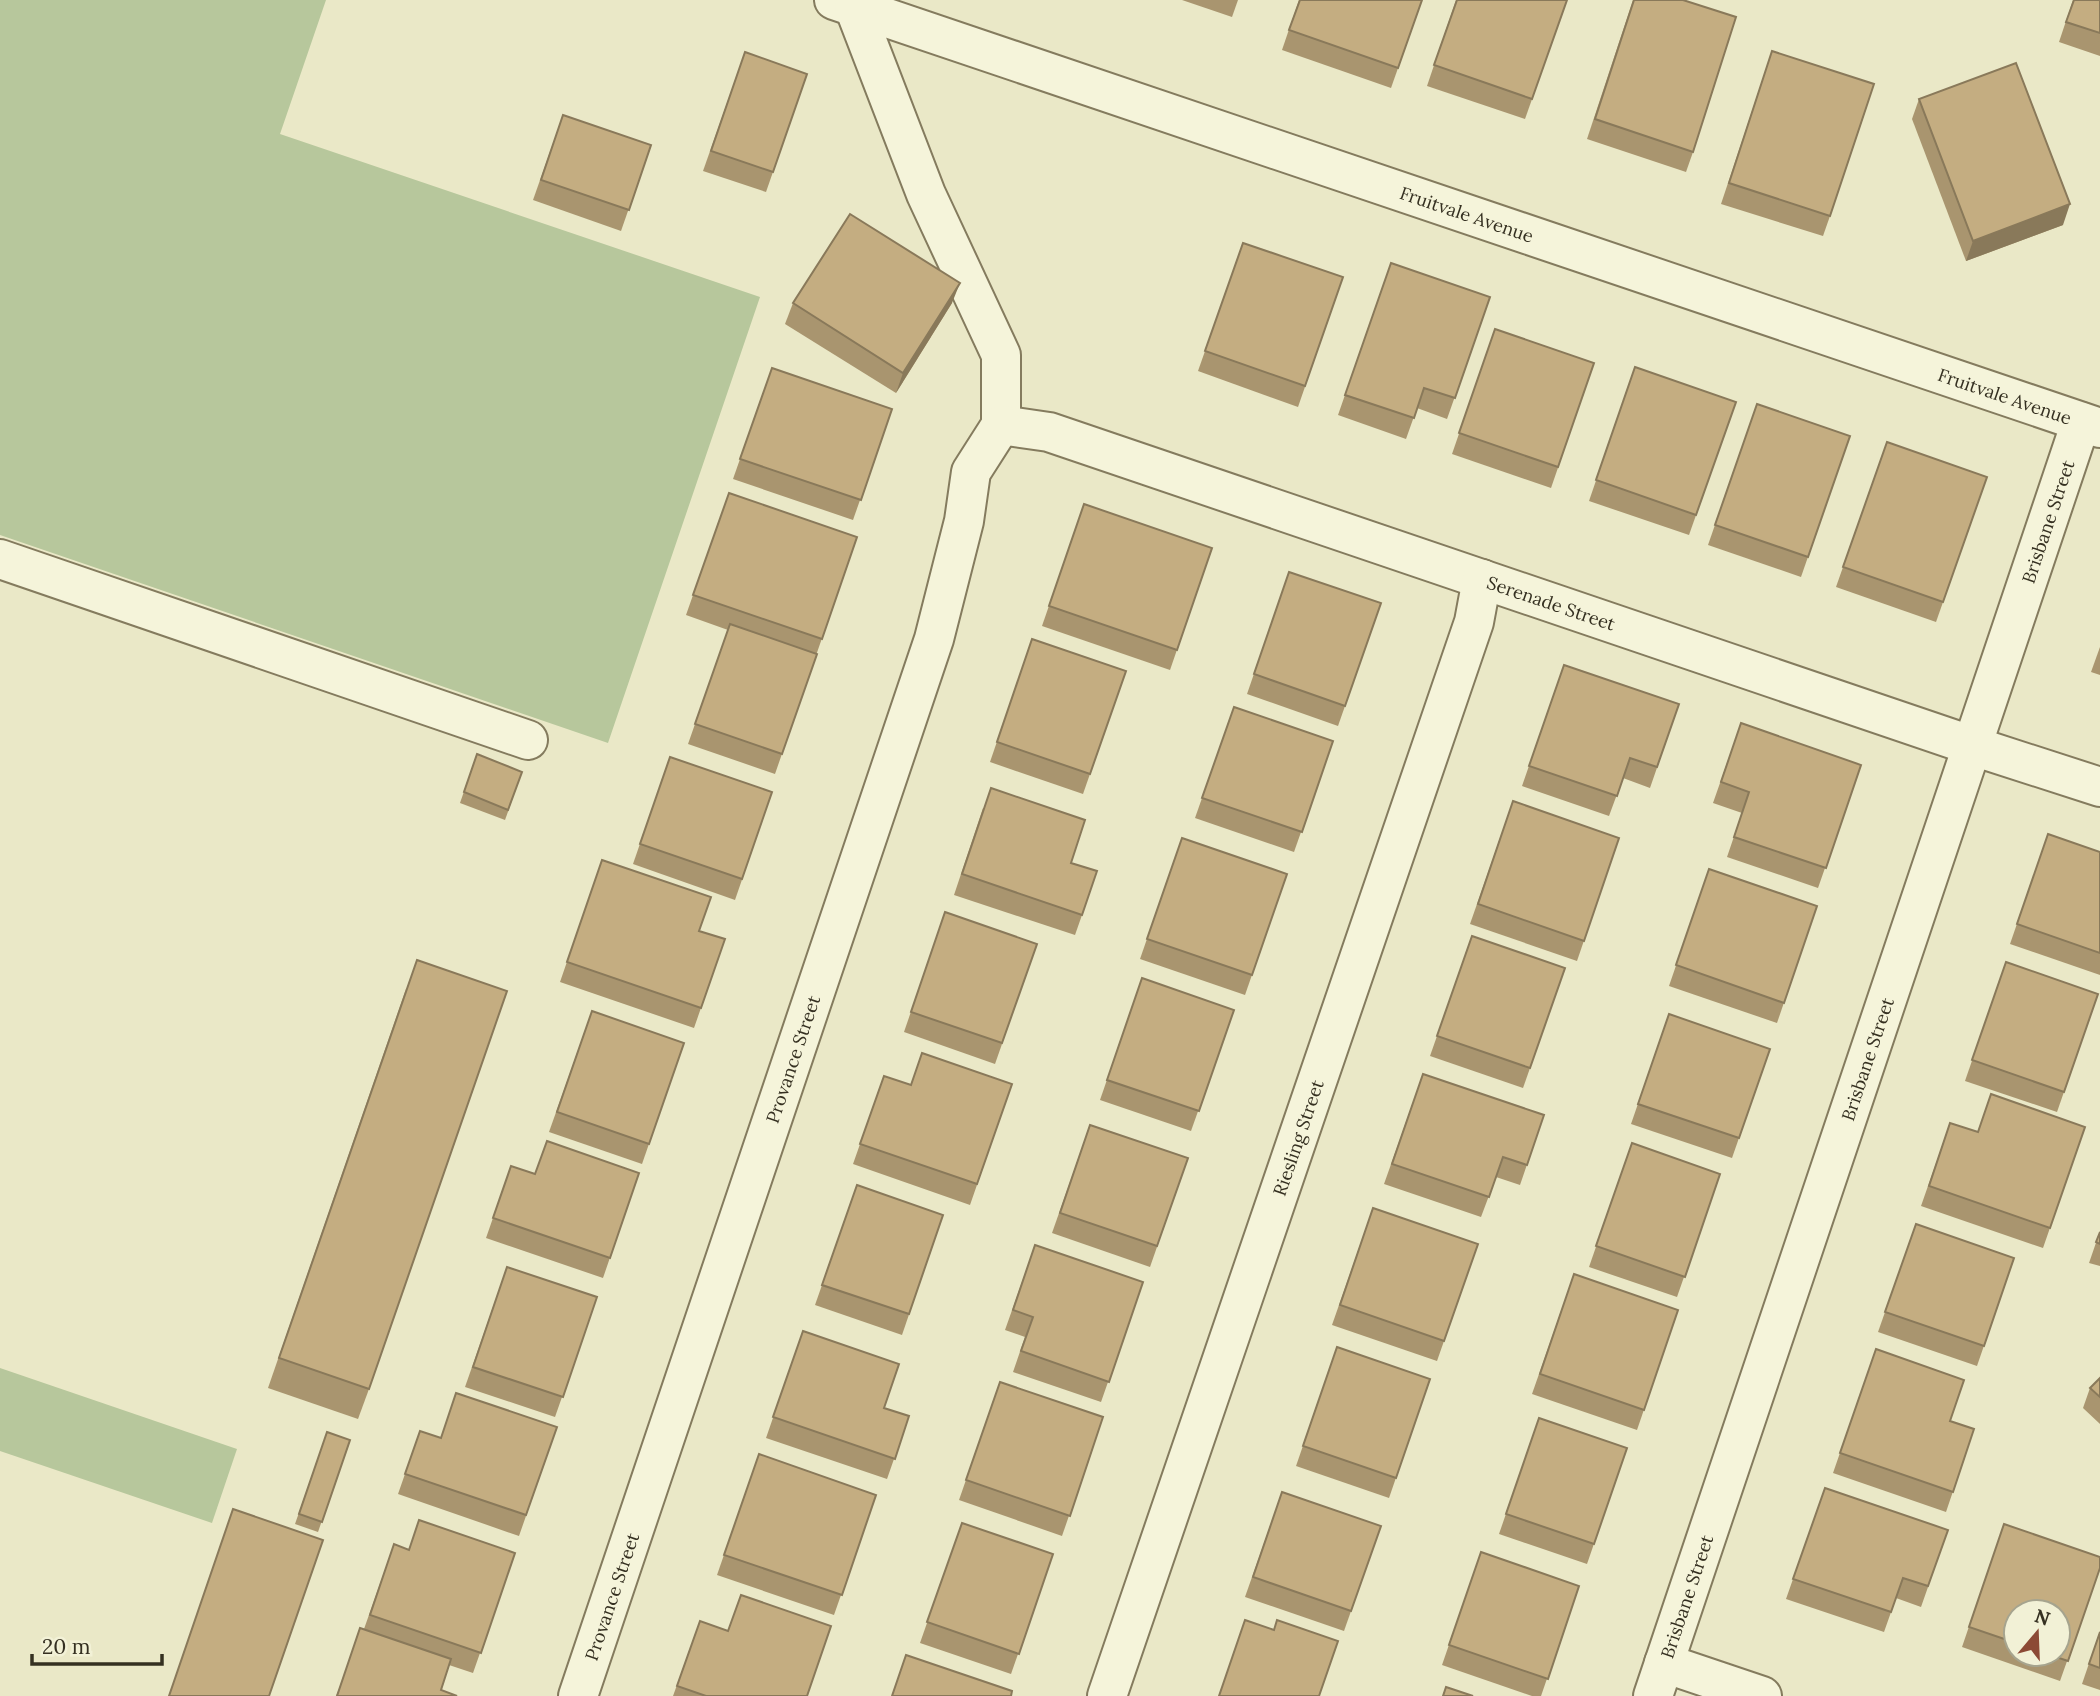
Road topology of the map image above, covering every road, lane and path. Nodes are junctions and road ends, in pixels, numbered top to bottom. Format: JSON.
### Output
{"nodes":[{"id":1,"x":848,"y":2,"type":"edge"},
{"id":2,"x":1001,"y":425,"type":"junction"},
{"id":3,"x":2091,"y":425,"type":"edge"},
{"id":4,"x":0,"y":559,"type":"edge"},
{"id":5,"x":1482,"y":579,"type":"junction"},
{"id":6,"x":528,"y":740,"type":"dead end"},
{"id":7,"x":1973,"y":746,"type":"junction"},
{"id":8,"x":2100,"y":787,"type":"edge"},
{"id":9,"x":1659,"y":1680,"type":"edge"},
{"id":10,"x":578,"y":1696,"type":"edge"},
{"id":11,"x":1107,"y":1696,"type":"edge"},
{"id":12,"x":1762,"y":1696,"type":"edge"}],
"edges":[{"from":1,"to":2,"type":"street"},
{"from":1,"to":3,"type":"street","name":"Fruitvale Avenue"},
{"from":2,"to":5,"type":"street","name":"Serenade Street"},
{"from":2,"to":10,"type":"street","name":"Provance Street"},
{"from":3,"to":7,"type":"street","name":"Brisbane Street"},
{"from":4,"to":6,"type":"street"},
{"from":5,"to":7,"type":"street","name":"Serenade Street"},
{"from":5,"to":11,"type":"street","name":"Riesling Street"},
{"from":7,"to":8,"type":"street","name":"Serenade Street"},
{"from":7,"to":9,"type":"street","name":"Brisbane Street"},
{"from":9,"to":12,"type":"street"}]}
